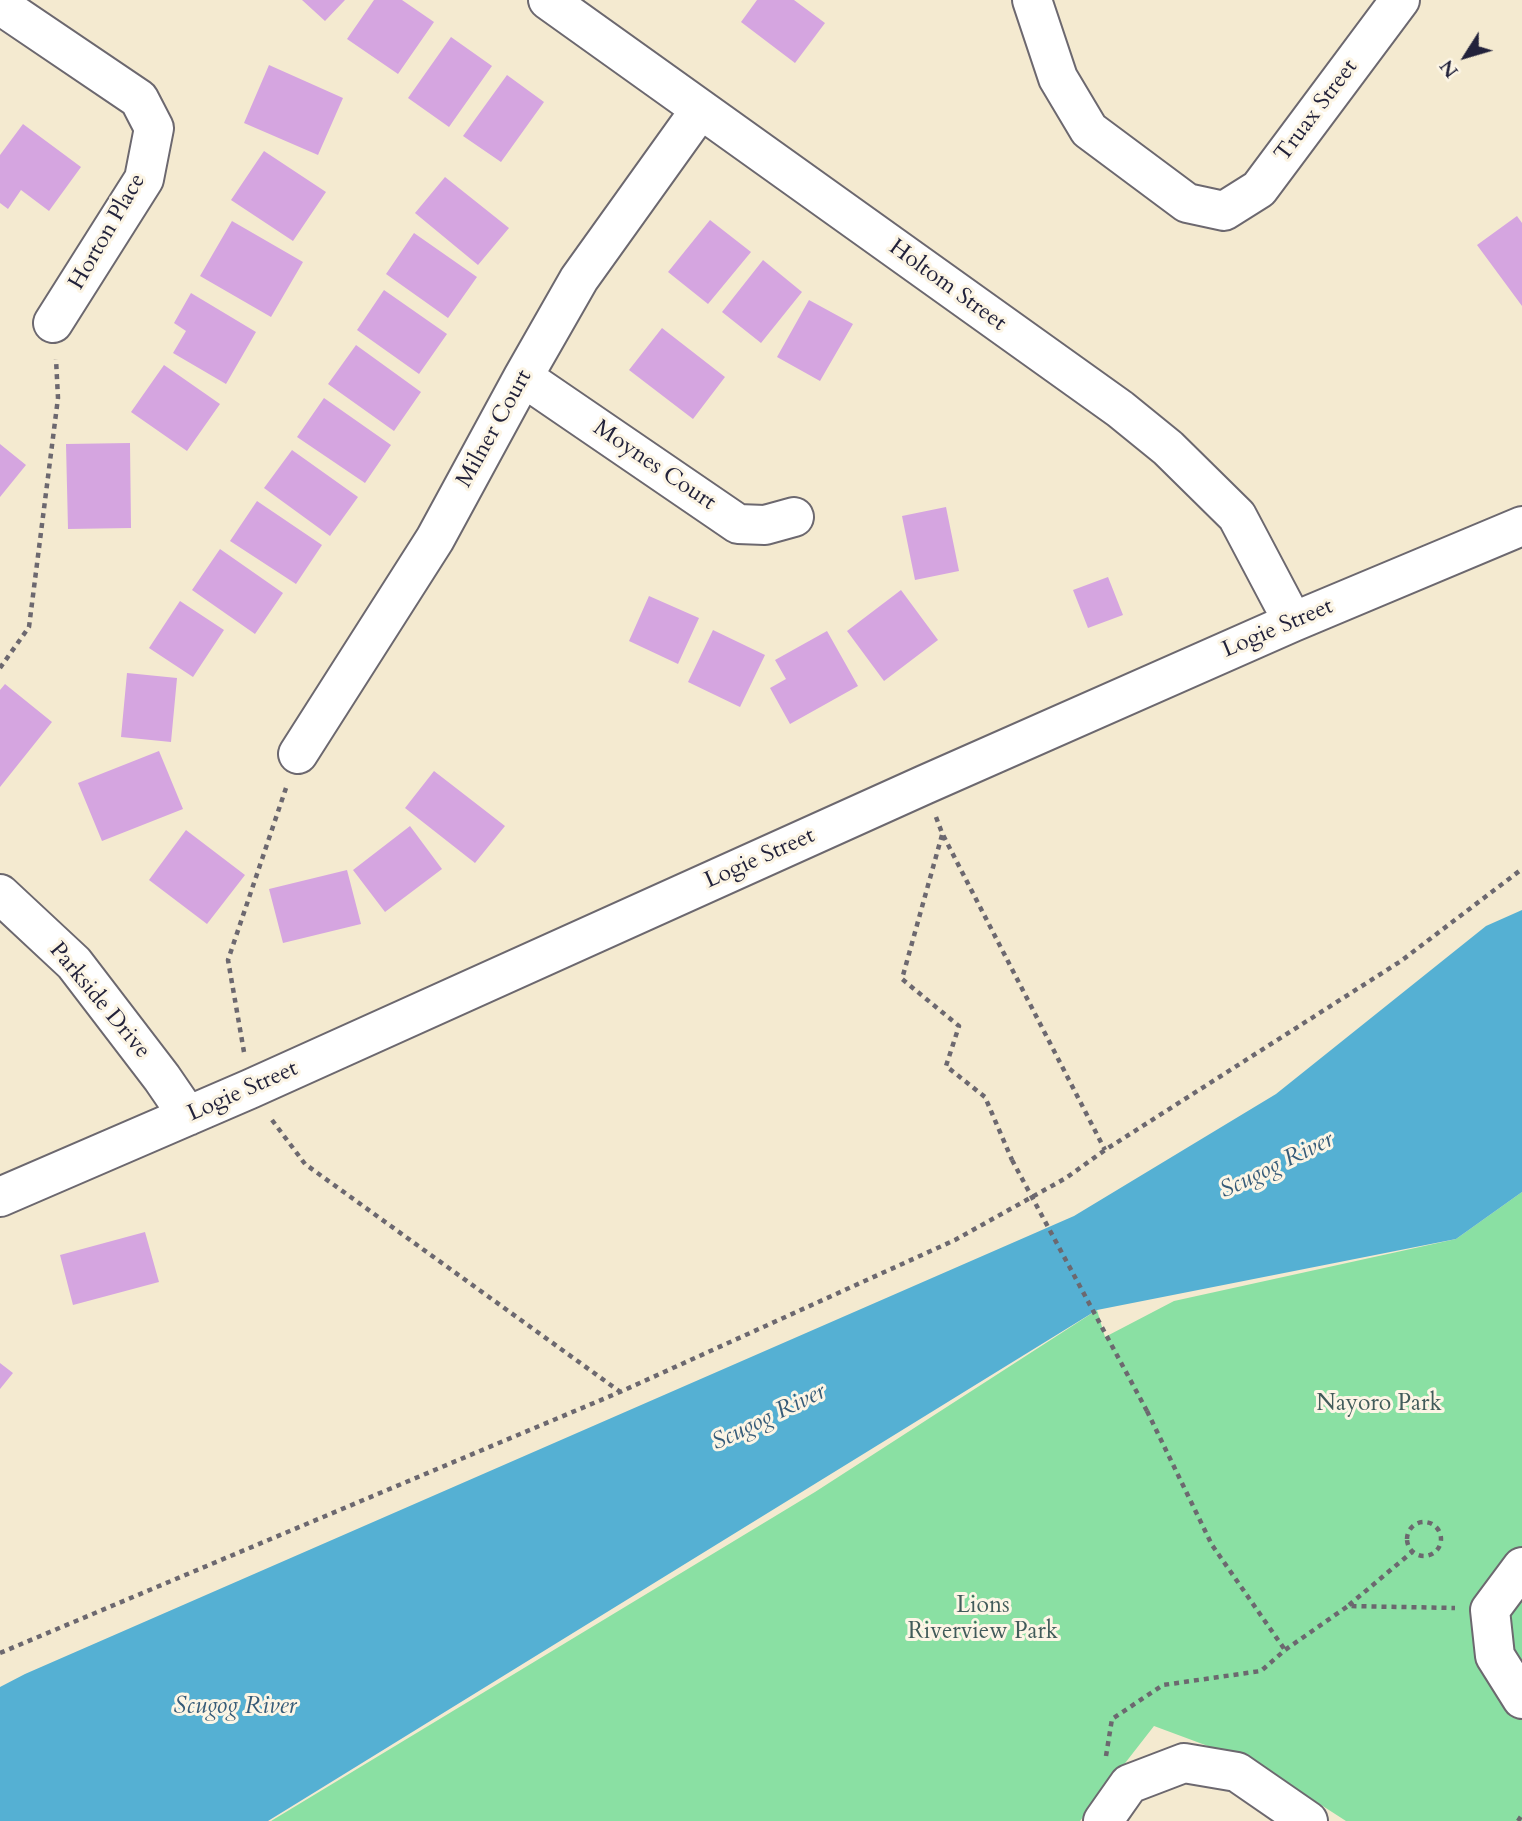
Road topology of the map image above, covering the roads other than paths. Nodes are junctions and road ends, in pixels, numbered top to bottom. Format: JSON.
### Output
{"nodes":[{"id":1,"x":548,"y":0,"type":"edge"},
{"id":2,"x":1032,"y":0,"type":"edge"},
{"id":3,"x":1400,"y":0,"type":"edge"},
{"id":4,"x":0,"y":5,"type":"edge"},
{"id":5,"x":701,"y":110,"type":"junction"},
{"id":6,"x":53,"y":323,"type":"road end"},
{"id":7,"x":523,"y":377,"type":"junction"},
{"id":8,"x":794,"y":517,"type":"dead end"},
{"id":9,"x":1522,"y":526,"type":"edge"},
{"id":10,"x":1293,"y":622,"type":"junction"},
{"id":11,"x":298,"y":754,"type":"road end"},
{"id":12,"x":0,"y":894,"type":"edge"},
{"id":13,"x":188,"y":1116,"type":"junction"},
{"id":14,"x":0,"y":1197,"type":"edge"},
{"id":15,"x":1522,"y":1566,"type":"edge"},
{"id":16,"x":1522,"y":1699,"type":"edge"},
{"id":17,"x":1103,"y":1821,"type":"edge"},
{"id":18,"x":1308,"y":1821,"type":"edge"}],
"edges":[{"from":1,"to":5,"type":"street","name":"Holtom Street"},
{"from":2,"to":3,"type":"street","name":"Truax Street"},
{"from":4,"to":6,"type":"street","name":"Horton Place"},
{"from":5,"to":7,"type":"street","name":"Milner Court"},
{"from":5,"to":10,"type":"street","name":"Holtom Street"},
{"from":7,"to":8,"type":"street","name":"Moynes Court"},
{"from":7,"to":11,"type":"street","name":"Milner Court"},
{"from":9,"to":10,"type":"street","name":"Logie Street"},
{"from":10,"to":13,"type":"street","name":"Logie Street"},
{"from":12,"to":13,"type":"street","name":"Parkside Drive"},
{"from":13,"to":14,"type":"street","name":"Logie Street"},
{"from":15,"to":16,"type":"street"},
{"from":17,"to":18,"type":"street"}]}
